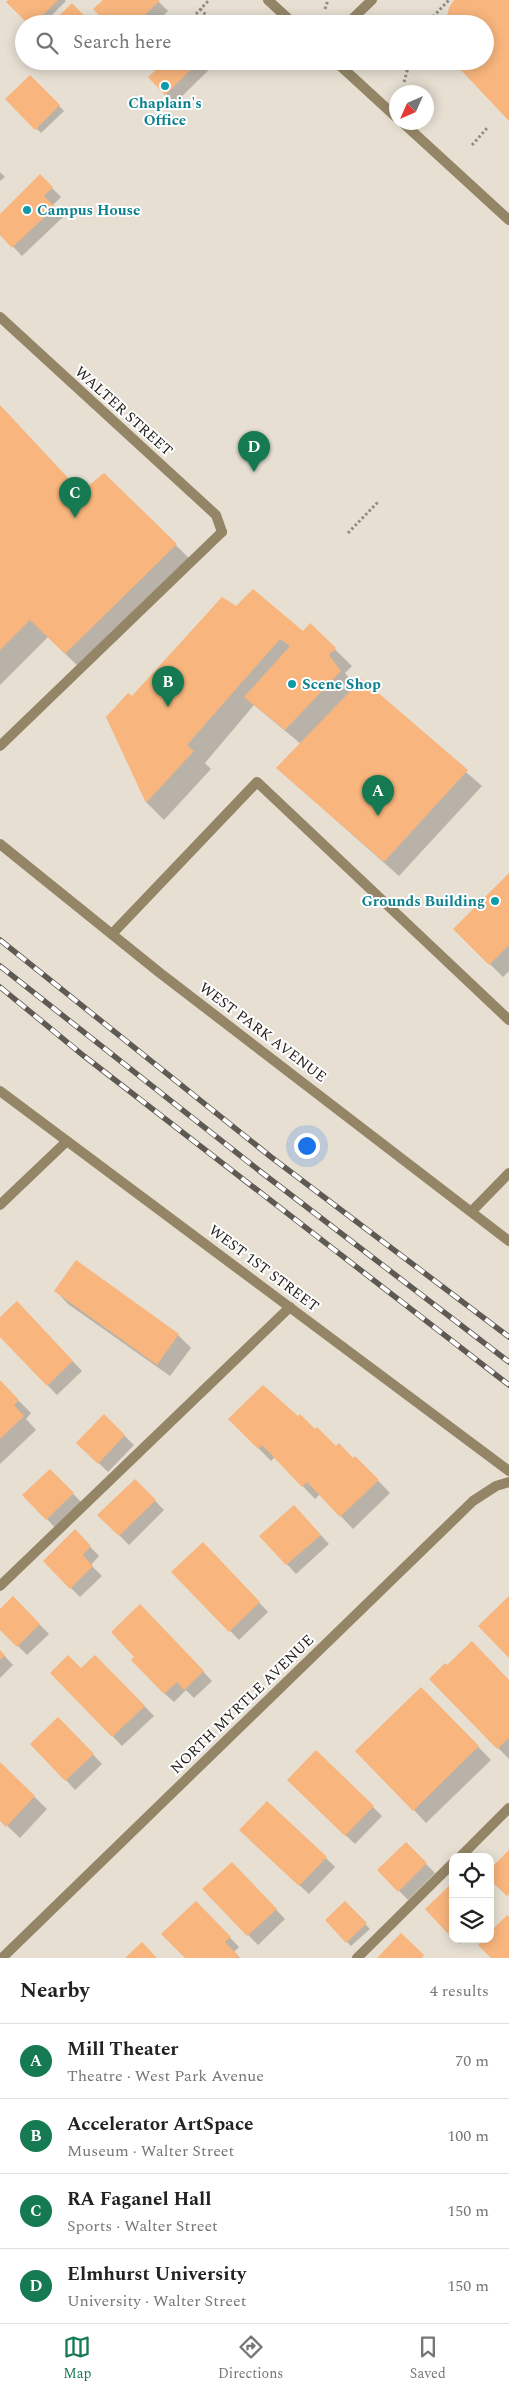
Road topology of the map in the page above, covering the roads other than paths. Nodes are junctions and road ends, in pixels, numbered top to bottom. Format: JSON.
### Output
{"nodes":[{"id":1,"x":268,"y":0,"type":"edge"},
{"id":2,"x":372,"y":0,"type":"edge"},
{"id":3,"x":284,"y":15,"type":"edge"},
{"id":4,"x":356,"y":15,"type":"edge"},
{"id":5,"x":345,"y":70,"type":"edge"},
{"id":6,"x":389,"y":111,"type":"edge"},
{"id":7,"x":411,"y":130,"type":"edge"},
{"id":8,"x":509,"y":220,"type":"edge"},
{"id":9,"x":0,"y":317,"type":"edge"},
{"id":10,"x":0,"y":746,"type":"edge"},
{"id":11,"x":0,"y":844,"type":"edge"},
{"id":12,"x":112,"y":934,"type":"junction"},
{"id":13,"x":509,"y":1020,"type":"edge"},
{"id":14,"x":0,"y":1091,"type":"edge"},
{"id":15,"x":67,"y":1141,"type":"junction"},
{"id":16,"x":509,"y":1173,"type":"edge"},
{"id":17,"x":0,"y":1206,"type":"edge"},
{"id":18,"x":472,"y":1211,"type":"junction"},
{"id":19,"x":509,"y":1241,"type":"edge"},
{"id":20,"x":290,"y":1307,"type":"junction"},
{"id":21,"x":509,"y":1471,"type":"edge"},
{"id":22,"x":509,"y":1482,"type":"edge"},
{"id":23,"x":0,"y":1586,"type":"edge"},
{"id":24,"x":509,"y":1808,"type":"edge"},
{"id":25,"x":464,"y":1853,"type":"edge"},
{"id":26,"x":449,"y":1868,"type":"edge"},
{"id":27,"x":2,"y":1958,"type":"edge"},
{"id":28,"x":357,"y":1958,"type":"edge"}],
"edges":[{"from":1,"to":3,"type":"street"},
{"from":2,"to":4,"type":"street"},
{"from":5,"to":6,"type":"street"},
{"from":7,"to":8,"type":"street"},
{"from":9,"to":10,"type":"street","name":"WALTER STREET"},
{"from":11,"to":12,"type":"street","name":"WEST PARK AVENUE"},
{"from":12,"to":13,"type":"street"},
{"from":12,"to":18,"type":"street","name":"WEST PARK AVENUE"},
{"from":14,"to":15,"type":"street","name":"WEST 1ST STREET"},
{"from":15,"to":17,"type":"street"},
{"from":15,"to":20,"type":"street","name":"WEST 1ST STREET"},
{"from":16,"to":18,"type":"street"},
{"from":18,"to":19,"type":"street","name":"WEST PARK AVENUE"},
{"from":20,"to":21,"type":"street","name":"WEST 1ST STREET"},
{"from":20,"to":23,"type":"street"},
{"from":22,"to":27,"type":"street","name":"NORTH MYRTLE AVENUE"},
{"from":24,"to":25,"type":"street"},
{"from":26,"to":28,"type":"street"}]}
